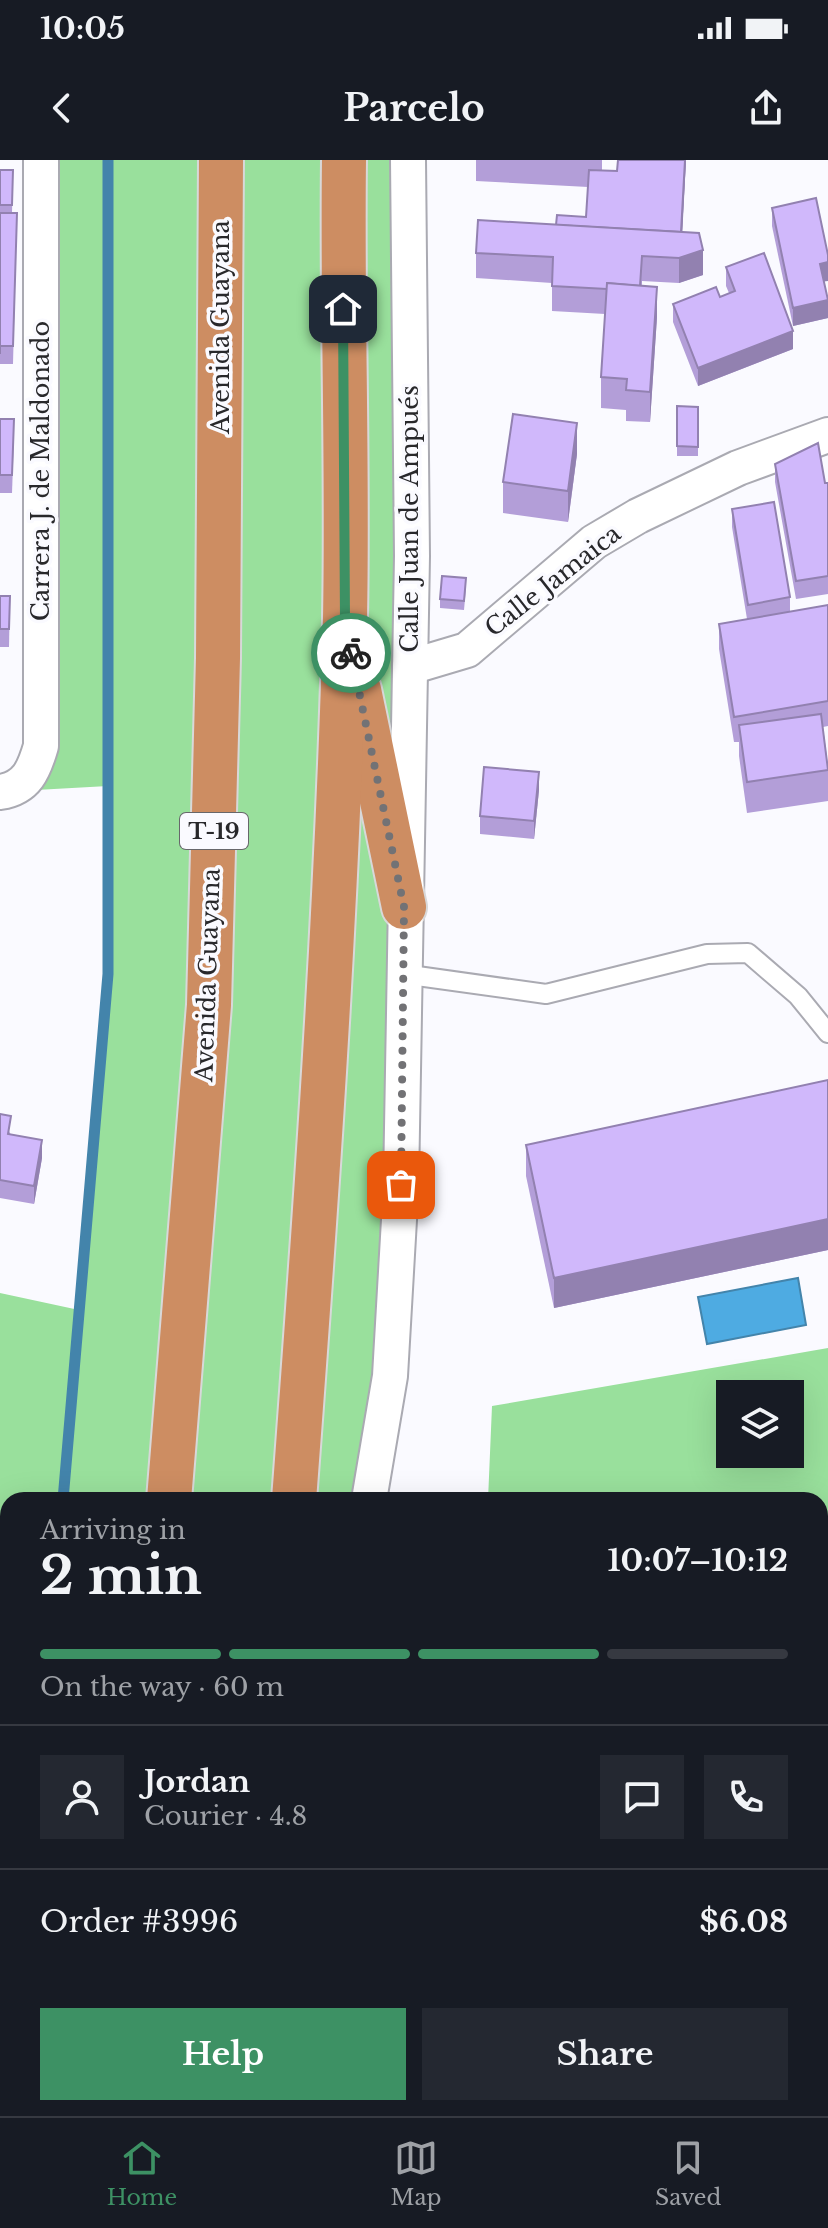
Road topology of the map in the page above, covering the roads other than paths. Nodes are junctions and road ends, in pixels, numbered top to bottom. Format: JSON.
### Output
{"nodes":[{"id":1,"x":41,"y":160,"type":"edge"},
{"id":2,"x":221,"y":160,"type":"edge"},
{"id":3,"x":344,"y":160,"type":"edge"},
{"id":4,"x":408,"y":160,"type":"edge"},
{"id":5,"x":828,"y":435,"type":"edge"},
{"id":6,"x":345,"y":621,"type":"junction"},
{"id":7,"x":410,"y":667,"type":"junction"},
{"id":8,"x":14,"y":786,"type":"edge"},
{"id":9,"x":404,"y":907,"type":"junction"},
{"id":10,"x":403,"y":974,"type":"junction"},
{"id":11,"x":828,"y":1033,"type":"edge"},
{"id":12,"x":170,"y":1492,"type":"edge"},
{"id":13,"x":295,"y":1492,"type":"edge"},
{"id":14,"x":370,"y":1492,"type":"edge"}],
"edges":[{"from":1,"to":8,"type":"street","name":"Carrera J. de Maldonado"},
{"from":2,"to":12,"type":"highway","name":"Avenida Guayana","number":"T-19"},
{"from":3,"to":6,"type":"highway"},
{"from":4,"to":7,"type":"street","name":"Calle Juan de Ampués"},
{"from":5,"to":7,"type":"street","name":"Calle Jamaica"},
{"from":6,"to":9,"type":"highway"},
{"from":6,"to":13,"type":"highway"},
{"from":7,"to":9,"type":"street","name":"Calle Juan de Ampués"},
{"from":9,"to":10,"type":"street","name":"Calle Juan de Ampués"},
{"from":10,"to":11,"type":"lane"},
{"from":10,"to":14,"type":"street","name":"Calle Juan de Ampués"}]}
